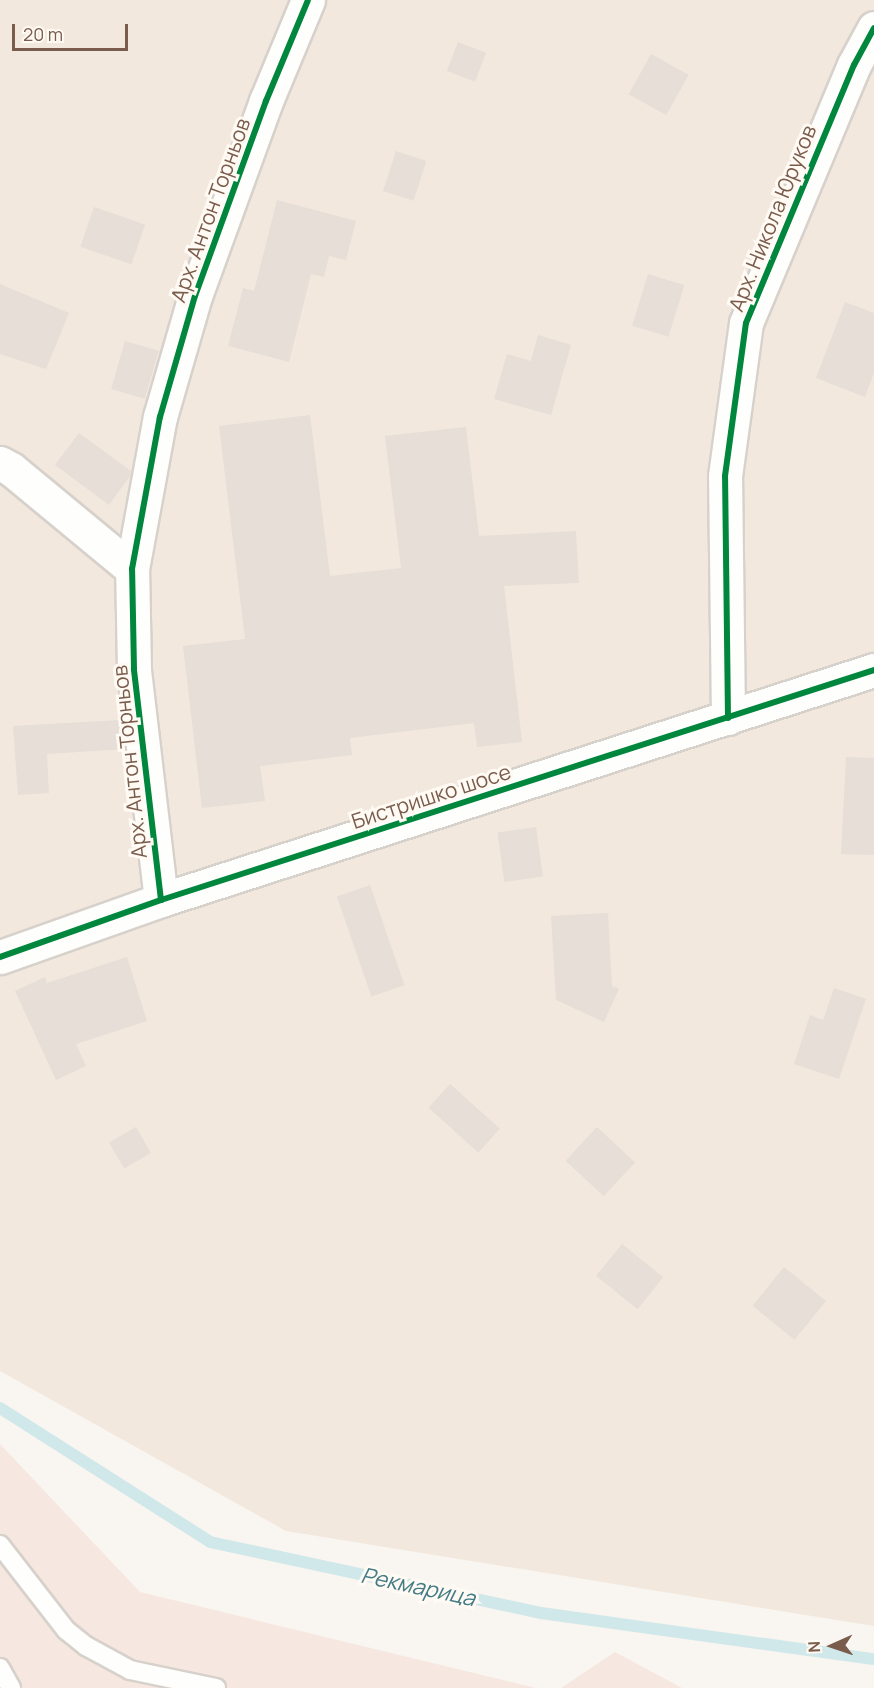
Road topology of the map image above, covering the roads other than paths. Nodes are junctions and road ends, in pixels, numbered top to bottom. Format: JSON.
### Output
{"nodes":[{"id":1,"x":309,"y":0,"type":"edge"},
{"id":2,"x":874,"y":28,"type":"edge"},
{"id":3,"x":0,"y":463,"type":"edge"},
{"id":4,"x":132,"y":569,"type":"junction"},
{"id":5,"x":874,"y":670,"type":"edge"},
{"id":6,"x":728,"y":718,"type":"junction"},
{"id":7,"x":161,"y":900,"type":"junction"},
{"id":8,"x":0,"y":957,"type":"edge"},
{"id":9,"x":0,"y":1545,"type":"edge"},
{"id":10,"x":0,"y":1668,"type":"edge"},
{"id":11,"x":11,"y":1688,"type":"edge"},
{"id":12,"x":216,"y":1688,"type":"edge"}],
"edges":[{"from":1,"to":4,"type":"street","name":"Арх. Антон Торньов"},
{"from":2,"to":6,"type":"street","name":"Арх. Никола Юруков"},
{"from":3,"to":4,"type":"street"},
{"from":4,"to":7,"type":"street","name":"Арх. Антон Торньов"},
{"from":5,"to":6,"type":"street","name":"Бистришко шосе"},
{"from":6,"to":7,"type":"street","name":"Бистришко шосе"},
{"from":7,"to":8,"type":"street","name":"Бистришко шосе"},
{"from":9,"to":12,"type":"lane"},
{"from":10,"to":11,"type":"lane"}]}
